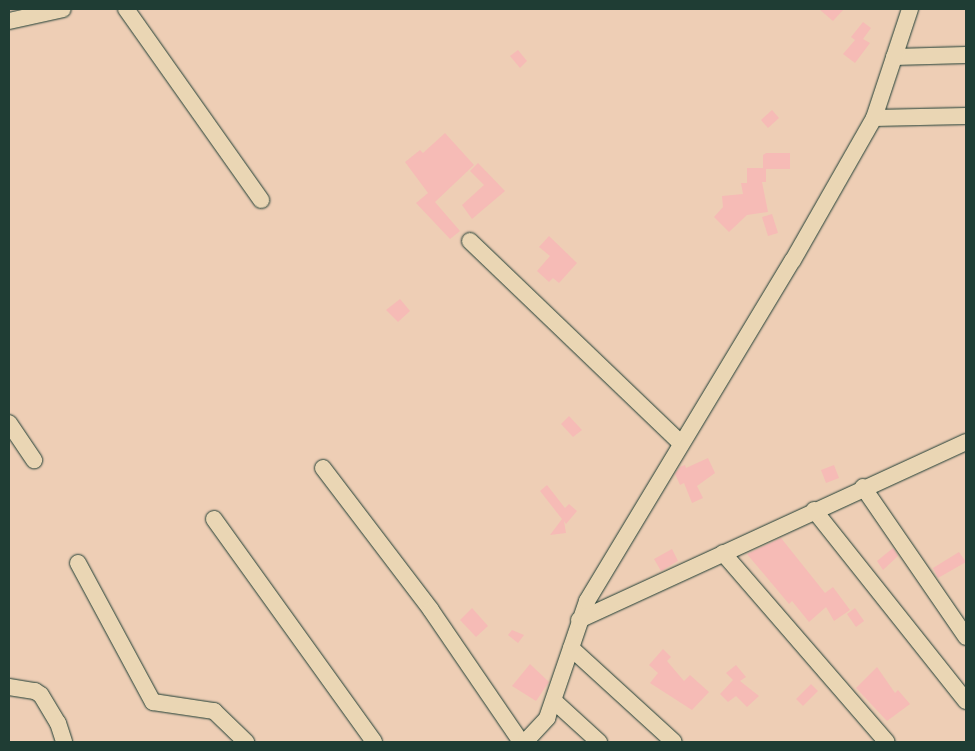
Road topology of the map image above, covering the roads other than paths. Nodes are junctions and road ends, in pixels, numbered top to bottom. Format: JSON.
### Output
{"nodes":[{"id":1,"x":63,"y":9,"type":"edge"},
{"id":2,"x":126,"y":9,"type":"edge"},
{"id":3,"x":910,"y":9,"type":"edge"},
{"id":4,"x":9,"y":21,"type":"edge"},
{"id":5,"x":966,"y":55,"type":"edge"},
{"id":6,"x":894,"y":57,"type":"junction"},
{"id":7,"x":966,"y":116,"type":"edge"},
{"id":8,"x":874,"y":118,"type":"junction"},
{"id":9,"x":261,"y":200,"type":"dead end"},
{"id":10,"x":470,"y":240,"type":"dead end"},
{"id":11,"x":9,"y":423,"type":"edge"},
{"id":12,"x":966,"y":442,"type":"edge"},
{"id":13,"x":681,"y":443,"type":"junction"},
{"id":14,"x":34,"y":460,"type":"dead end"},
{"id":15,"x":323,"y":468,"type":"dead end"},
{"id":16,"x":863,"y":487,"type":"junction"},
{"id":17,"x":814,"y":510,"type":"junction"},
{"id":18,"x":214,"y":519,"type":"dead end"},
{"id":19,"x":724,"y":553,"type":"junction"},
{"id":20,"x":78,"y":563,"type":"dead end"},
{"id":21,"x":579,"y":620,"type":"junction"},
{"id":22,"x":966,"y":637,"type":"edge"},
{"id":23,"x":571,"y":648,"type":"junction"},
{"id":24,"x":9,"y":687,"type":"edge"},
{"id":25,"x":554,"y":701,"type":"junction"},
{"id":26,"x":966,"y":701,"type":"edge"},
{"id":27,"x":64,"y":742,"type":"edge"},
{"id":28,"x":246,"y":742,"type":"edge"},
{"id":29,"x":374,"y":742,"type":"edge"},
{"id":30,"x":521,"y":742,"type":"edge"},
{"id":31,"x":525,"y":742,"type":"edge"},
{"id":32,"x":599,"y":742,"type":"edge"},
{"id":33,"x":674,"y":742,"type":"edge"},
{"id":34,"x":888,"y":742,"type":"edge"}],
"edges":[{"from":1,"to":4,"type":"street"},
{"from":2,"to":9,"type":"street"},
{"from":3,"to":6,"type":"street"},
{"from":5,"to":6,"type":"street"},
{"from":6,"to":8,"type":"street"},
{"from":7,"to":8,"type":"street"},
{"from":8,"to":13,"type":"street"},
{"from":10,"to":13,"type":"street"},
{"from":11,"to":14,"type":"street"},
{"from":12,"to":16,"type":"street"},
{"from":13,"to":21,"type":"street"},
{"from":15,"to":30,"type":"street"},
{"from":16,"to":17,"type":"street"},
{"from":16,"to":22,"type":"street"},
{"from":17,"to":19,"type":"street"},
{"from":17,"to":26,"type":"street"},
{"from":18,"to":29,"type":"street"},
{"from":19,"to":21,"type":"street"},
{"from":19,"to":34,"type":"street"},
{"from":20,"to":28,"type":"street"},
{"from":21,"to":23,"type":"street"},
{"from":23,"to":25,"type":"street"},
{"from":23,"to":33,"type":"street"},
{"from":24,"to":27,"type":"street"},
{"from":25,"to":31,"type":"street"},
{"from":25,"to":32,"type":"street"}]}
